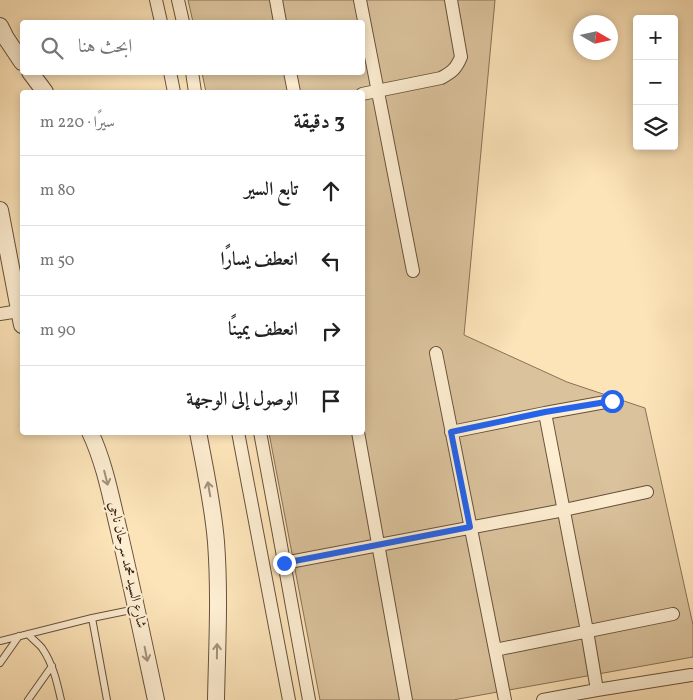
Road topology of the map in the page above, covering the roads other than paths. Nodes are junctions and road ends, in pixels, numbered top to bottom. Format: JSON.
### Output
{"nodes":[{"id":1,"x":156,"y":0,"type":"edge"},
{"id":2,"x":178,"y":0,"type":"edge"},
{"id":3,"x":276,"y":0,"type":"edge"},
{"id":4,"x":360,"y":0,"type":"edge"},
{"id":5,"x":451,"y":0,"type":"edge"},
{"id":6,"x":161,"y":20,"type":"edge"},
{"id":7,"x":182,"y":20,"type":"edge"},
{"id":8,"x":280,"y":20,"type":"edge"},
{"id":9,"x":364,"y":20,"type":"edge"},
{"id":10,"x":365,"y":25,"type":"edge"},
{"id":11,"x":0,"y":26,"type":"edge"},
{"id":12,"x":20,"y":59,"type":"edge"},
{"id":13,"x":32,"y":75,"type":"edge"},
{"id":14,"x":171,"y":75,"type":"edge"},
{"id":15,"x":192,"y":75,"type":"edge"},
{"id":16,"x":291,"y":75,"type":"edge"},
{"id":17,"x":44,"y":90,"type":"edge"},
{"id":18,"x":174,"y":90,"type":"edge"},
{"id":19,"x":195,"y":90,"type":"edge"},
{"id":20,"x":294,"y":90,"type":"edge"},
{"id":21,"x":378,"y":91,"type":"junction"},
{"id":22,"x":365,"y":93,"type":"edge"},
{"id":23,"x":0,"y":210,"type":"edge"},
{"id":24,"x":413,"y":271,"type":"dead end"},
{"id":25,"x":20,"y":313,"type":"edge"},
{"id":26,"x":0,"y":314,"type":"edge"},
{"id":27,"x":20,"y":318,"type":"edge"},
{"id":28,"x":436,"y":353,"type":"dead end"},
{"id":29,"x":612,"y":401,"type":"dead end"},
{"id":30,"x":545,"y":412,"type":"junction"},
{"id":31,"x":451,"y":432,"type":"junction"},
{"id":32,"x":92,"y":435,"type":"edge"},
{"id":33,"x":199,"y":435,"type":"edge"},
{"id":34,"x":239,"y":435,"type":"edge"},
{"id":35,"x":261,"y":435,"type":"edge"},
{"id":36,"x":359,"y":435,"type":"edge"},
{"id":37,"x":647,"y":492,"type":"dead end"},
{"id":38,"x":564,"y":510,"type":"junction"},
{"id":39,"x":470,"y":527,"type":"junction"},
{"id":40,"x":378,"y":545,"type":"junction"},
{"id":41,"x":284,"y":563,"type":"junction"},
{"id":42,"x":137,"y":609,"type":"junction"},
{"id":43,"x":672,"y":614,"type":"dead end"},
{"id":44,"x":92,"y":618,"type":"junction"},
{"id":45,"x":587,"y":631,"type":"junction"},
{"id":46,"x":28,"y":634,"type":"junction"},
{"id":47,"x":19,"y":636,"type":"junction"},
{"id":48,"x":0,"y":641,"type":"edge"},
{"id":49,"x":495,"y":650,"type":"junction"},
{"id":50,"x":0,"y":663,"type":"edge"},
{"id":51,"x":52,"y":666,"type":"junction"},
{"id":52,"x":691,"y":675,"type":"dead end"},
{"id":53,"x":597,"y":690,"type":"junction"},
{"id":54,"x":28,"y":700,"type":"edge"},
{"id":55,"x":61,"y":700,"type":"edge"},
{"id":56,"x":106,"y":700,"type":"edge"},
{"id":57,"x":156,"y":700,"type":"edge"},
{"id":58,"x":216,"y":700,"type":"edge"},
{"id":59,"x":289,"y":700,"type":"edge"},
{"id":60,"x":308,"y":700,"type":"edge"},
{"id":61,"x":406,"y":700,"type":"edge"},
{"id":62,"x":505,"y":700,"type":"edge"},
{"id":63,"x":543,"y":700,"type":"edge"}],
"edges":[{"from":1,"to":6,"type":"street"},
{"from":2,"to":7,"type":"street"},
{"from":3,"to":8,"type":"street"},
{"from":4,"to":9,"type":"street"},
{"from":5,"to":21,"type":"street"},
{"from":10,"to":21,"type":"street"},
{"from":11,"to":12,"type":"street"},
{"from":13,"to":17,"type":"street"},
{"from":14,"to":18,"type":"street"},
{"from":15,"to":19,"type":"street"},
{"from":16,"to":20,"type":"street"},
{"from":21,"to":22,"type":"street"},
{"from":21,"to":24,"type":"street"},
{"from":23,"to":25,"type":"street"},
{"from":26,"to":27,"type":"street"},
{"from":28,"to":31,"type":"street"},
{"from":29,"to":30,"type":"street"},
{"from":30,"to":31,"type":"street"},
{"from":30,"to":38,"type":"street"},
{"from":31,"to":39,"type":"street"},
{"from":32,"to":42,"type":"street","name":"شارع السيد محمد سرحان ناجي","one_way":true},
{"from":58,"to":33,"type":"street","one_way":true},
{"from":34,"to":59,"type":"street"},
{"from":35,"to":41,"type":"street"},
{"from":36,"to":40,"type":"street"},
{"from":37,"to":38,"type":"street"},
{"from":38,"to":39,"type":"street"},
{"from":38,"to":45,"type":"street"},
{"from":39,"to":40,"type":"street"},
{"from":39,"to":49,"type":"street"},
{"from":40,"to":41,"type":"street"},
{"from":40,"to":61,"type":"street"},
{"from":41,"to":60,"type":"street"},
{"from":42,"to":44,"type":"lane"},
{"from":42,"to":57,"type":"street","name":"شارع السيد محمد سرحان ناجي","one_way":true},
{"from":43,"to":45,"type":"street"},
{"from":44,"to":46,"type":"lane"},
{"from":44,"to":56,"type":"lane"},
{"from":45,"to":49,"type":"street"},
{"from":45,"to":53,"type":"street"},
{"from":46,"to":47,"type":"lane"},
{"from":46,"to":51,"type":"lane"},
{"from":47,"to":48,"type":"lane"},
{"from":47,"to":50,"type":"lane"},
{"from":49,"to":62,"type":"street"},
{"from":51,"to":54,"type":"lane"},
{"from":51,"to":55,"type":"lane"},
{"from":52,"to":53,"type":"street"},
{"from":53,"to":63,"type":"street"}]}
